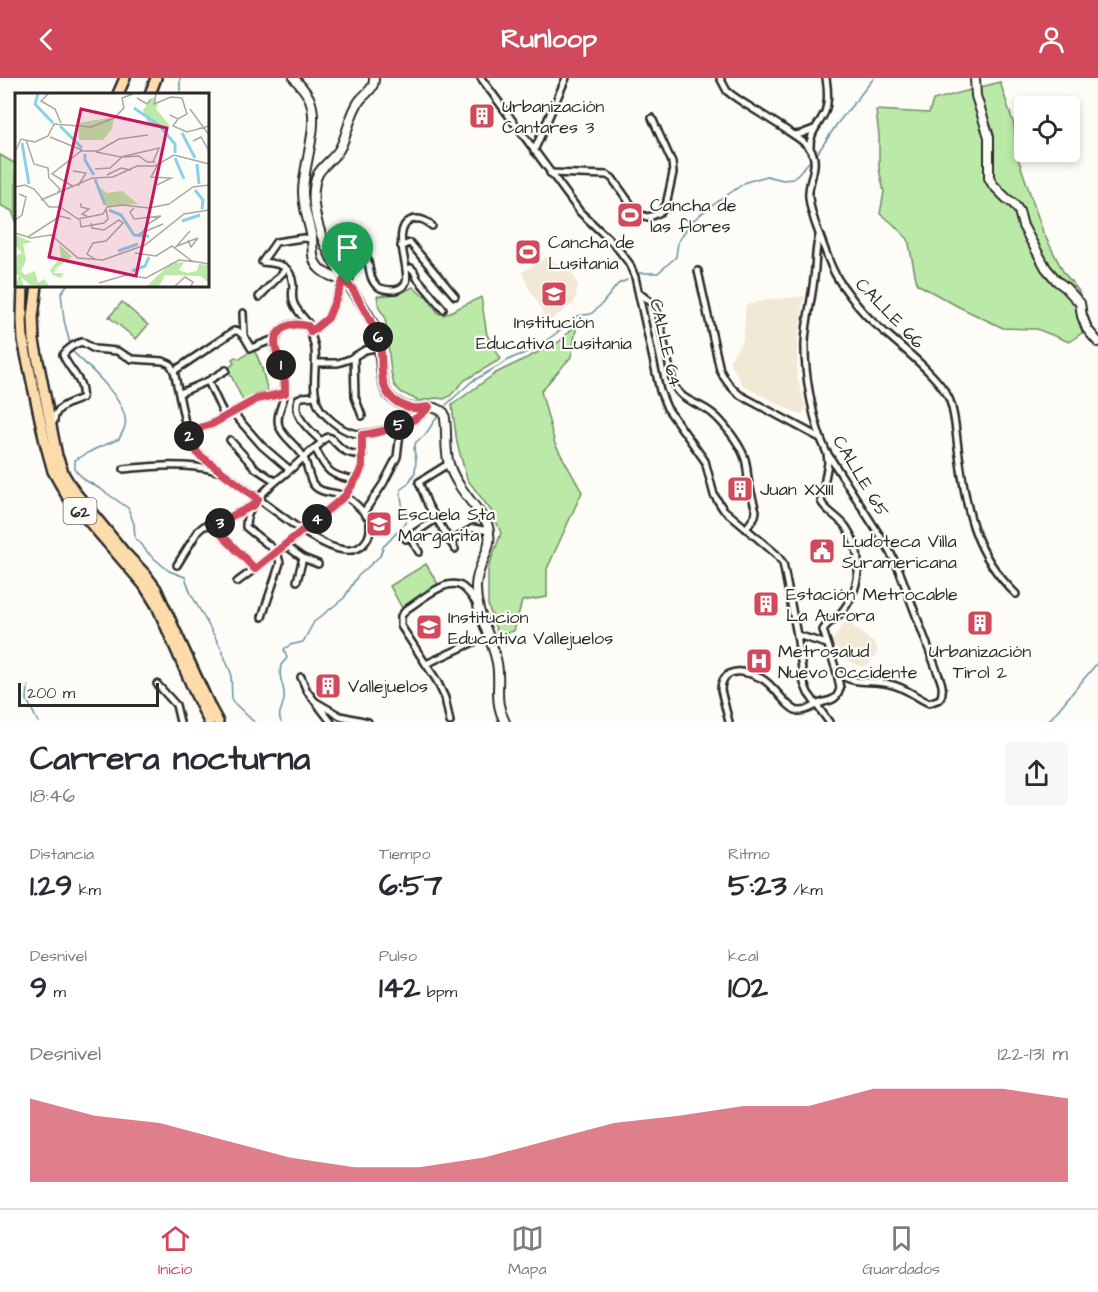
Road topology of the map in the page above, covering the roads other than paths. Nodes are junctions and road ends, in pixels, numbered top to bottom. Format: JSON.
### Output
{"nodes":[{"id":1,"x":125,"y":78,"type":"edge"},
{"id":2,"x":154,"y":78,"type":"edge"},
{"id":3,"x":294,"y":78,"type":"edge"},
{"id":4,"x":374,"y":78,"type":"edge"},
{"id":5,"x":566,"y":78,"type":"edge"},
{"id":6,"x":720,"y":78,"type":"edge"},
{"id":7,"x":826,"y":78,"type":"edge"},
{"id":8,"x":975,"y":78,"type":"edge"},
{"id":9,"x":482,"y":79,"type":"edge"},
{"id":10,"x":151,"y":92,"type":"edge"},
{"id":11,"x":118,"y":93,"type":"edge"},
{"id":12,"x":652,"y":118,"type":"dead end"},
{"id":13,"x":814,"y":129,"type":"junction"},
{"id":14,"x":794,"y":135,"type":"junction"},
{"id":15,"x":810,"y":148,"type":"junction"},
{"id":16,"x":534,"y":151,"type":"junction"},
{"id":17,"x":550,"y":173,"type":"junction"},
{"id":18,"x":432,"y":226,"type":"dead end"},
{"id":19,"x":819,"y":235,"type":"junction"},
{"id":20,"x":312,"y":239,"type":"junction"},
{"id":21,"x":402,"y":246,"type":"junction"},
{"id":22,"x":286,"y":269,"type":"junction"},
{"id":23,"x":406,"y":269,"type":"junction"},
{"id":24,"x":698,"y":271,"type":"dead end"},
{"id":25,"x":346,"y":282,"type":"junction"},
{"id":26,"x":23,"y":286,"type":"edge"},
{"id":27,"x":37,"y":286,"type":"edge"},
{"id":28,"x":639,"y":293,"type":"junction"},
{"id":29,"x":455,"y":296,"type":"dead end"},
{"id":30,"x":259,"y":297,"type":"dead end"},
{"id":31,"x":443,"y":309,"type":"dead end"},
{"id":32,"x":243,"y":313,"type":"dead end"},
{"id":33,"x":308,"y":326,"type":"junction"},
{"id":34,"x":311,"y":332,"type":"junction"},
{"id":35,"x":244,"y":336,"type":"junction"},
{"id":36,"x":276,"y":338,"type":"junction"},
{"id":37,"x":1098,"y":342,"type":"edge"},
{"id":38,"x":380,"y":347,"type":"junction"},
{"id":39,"x":354,"y":356,"type":"junction"},
{"id":40,"x":316,"y":363,"type":"junction"},
{"id":41,"x":226,"y":370,"type":"dead end"},
{"id":42,"x":174,"y":371,"type":"junction"},
{"id":43,"x":208,"y":381,"type":"junction"},
{"id":44,"x":180,"y":393,"type":"junction"},
{"id":45,"x":285,"y":393,"type":"junction"},
{"id":46,"x":316,"y":396,"type":"junction"},
{"id":47,"x":429,"y":407,"type":"junction"},
{"id":48,"x":233,"y":413,"type":"junction"},
{"id":49,"x":362,"y":416,"type":"dead end"},
{"id":50,"x":225,"y":417,"type":"junction"},
{"id":51,"x":817,"y":421,"type":"junction"},
{"id":52,"x":400,"y":425,"type":"junction"},
{"id":53,"x":55,"y":426,"type":"dead end"},
{"id":54,"x":804,"y":430,"type":"junction"},
{"id":55,"x":187,"y":432,"type":"junction"},
{"id":56,"x":362,"y":435,"type":"junction"},
{"id":57,"x":820,"y":438,"type":"junction"},
{"id":58,"x":230,"y":440,"type":"dead end"},
{"id":59,"x":321,"y":441,"type":"junction"},
{"id":60,"x":315,"y":448,"type":"junction"},
{"id":61,"x":826,"y":451,"type":"junction"},
{"id":62,"x":363,"y":455,"type":"junction"},
{"id":63,"x":304,"y":458,"type":"junction"},
{"id":64,"x":448,"y":464,"type":"junction"},
{"id":65,"x":124,"y":469,"type":"dead end"},
{"id":66,"x":290,"y":470,"type":"junction"},
{"id":67,"x":219,"y":471,"type":"junction"},
{"id":68,"x":355,"y":480,"type":"junction"},
{"id":69,"x":275,"y":481,"type":"junction"},
{"id":70,"x":345,"y":496,"type":"junction"},
{"id":71,"x":256,"y":502,"type":"junction"},
{"id":72,"x":364,"y":512,"type":"junction"},
{"id":73,"x":436,"y":519,"type":"junction"},
{"id":74,"x":218,"y":524,"type":"junction"},
{"id":75,"x":746,"y":529,"type":"junction"},
{"id":76,"x":302,"y":531,"type":"junction"},
{"id":77,"x":489,"y":531,"type":"junction"},
{"id":78,"x":450,"y":542,"type":"junction"},
{"id":79,"x":285,"y":545,"type":"junction"},
{"id":80,"x":455,"y":549,"type":"dead end"},
{"id":81,"x":277,"y":552,"type":"junction"},
{"id":82,"x":419,"y":552,"type":"dead end"},
{"id":83,"x":303,"y":558,"type":"junction"},
{"id":84,"x":318,"y":564,"type":"dead end"},
{"id":85,"x":177,"y":565,"type":"dead end"},
{"id":86,"x":255,"y":569,"type":"junction"},
{"id":87,"x":297,"y":581,"type":"dead end"},
{"id":88,"x":237,"y":582,"type":"dead end"},
{"id":89,"x":1016,"y":594,"type":"dead end"},
{"id":90,"x":477,"y":604,"type":"junction"},
{"id":91,"x":262,"y":617,"type":"dead end"},
{"id":92,"x":797,"y":635,"type":"junction"},
{"id":93,"x":474,"y":642,"type":"dead end"},
{"id":94,"x":827,"y":644,"type":"junction"},
{"id":95,"x":426,"y":664,"type":"junction"},
{"id":96,"x":837,"y":672,"type":"junction"},
{"id":97,"x":301,"y":677,"type":"dead end"},
{"id":98,"x":854,"y":681,"type":"junction"},
{"id":99,"x":157,"y":684,"type":"dead end"},
{"id":100,"x":840,"y":688,"type":"junction"},
{"id":101,"x":316,"y":702,"type":"junction"},
{"id":102,"x":816,"y":704,"type":"junction"},
{"id":103,"x":180,"y":722,"type":"edge"},
{"id":104,"x":209,"y":722,"type":"edge"},
{"id":105,"x":218,"y":722,"type":"edge"},
{"id":106,"x":331,"y":722,"type":"edge"},
{"id":107,"x":368,"y":722,"type":"edge"},
{"id":108,"x":450,"y":722,"type":"edge"},
{"id":109,"x":505,"y":722,"type":"edge"},
{"id":110,"x":729,"y":722,"type":"edge"},
{"id":111,"x":829,"y":722,"type":"edge"}],
"edges":[{"from":1,"to":11,"type":"highway"},
{"from":2,"to":10,"type":"highway"},
{"from":3,"to":20,"type":"main road"},
{"from":4,"to":25,"type":"main road"},
{"from":5,"to":16,"type":"street"},
{"from":6,"to":14,"type":"street"},
{"from":7,"to":13,"type":"street","name":"CALLE 66"},
{"from":8,"to":37,"type":"main road"},
{"from":9,"to":16,"type":"street","name":"CALLE 64"},
{"from":12,"to":17,"type":"street"},
{"from":13,"to":14,"type":"street"},
{"from":13,"to":15,"type":"street","name":"CALLE 66"},
{"from":14,"to":15,"type":"street"},
{"from":15,"to":19,"type":"street","name":"CALLE 66"},
{"from":16,"to":17,"type":"street","name":"CALLE 64"},
{"from":17,"to":28,"type":"street","name":"CALLE 64"},
{"from":18,"to":21,"type":"street"},
{"from":19,"to":51,"type":"street","name":"CALLE 65"},
{"from":19,"to":89,"type":"street","name":"CALLE 66"},
{"from":20,"to":22,"type":"street"},
{"from":20,"to":25,"type":"main road"},
{"from":21,"to":23,"type":"street"},
{"from":21,"to":29,"type":"street"},
{"from":22,"to":30,"type":"street"},
{"from":22,"to":33,"type":"street"},
{"from":23,"to":25,"type":"street"},
{"from":23,"to":31,"type":"street"},
{"from":24,"to":54,"type":"street"},
{"from":25,"to":34,"type":"street"},
{"from":25,"to":38,"type":"main road"},
{"from":26,"to":104,"type":"highway","number":"62"},
{"from":27,"to":105,"type":"highway","number":"62"},
{"from":28,"to":75,"type":"street","name":"CALLE 64"},
{"from":28,"to":75,"type":"street"},
{"from":32,"to":35,"type":"street"},
{"from":33,"to":34,"type":"street"},
{"from":33,"to":36,"type":"street"},
{"from":34,"to":40,"type":"street"},
{"from":35,"to":36,"type":"street"},
{"from":35,"to":42,"type":"street"},
{"from":36,"to":45,"type":"street"},
{"from":38,"to":39,"type":"street"},
{"from":38,"to":47,"type":"main road"},
{"from":39,"to":40,"type":"street"},
{"from":39,"to":49,"type":"street"},
{"from":40,"to":46,"type":"street"},
{"from":41,"to":43,"type":"street"},
{"from":42,"to":44,"type":"street"},
{"from":42,"to":53,"type":"street"},
{"from":43,"to":44,"type":"street"},
{"from":43,"to":50,"type":"street"},
{"from":44,"to":55,"type":"street"},
{"from":45,"to":48,"type":"street"},
{"from":45,"to":63,"type":"street"},
{"from":46,"to":56,"type":"street"},
{"from":46,"to":59,"type":"street"},
{"from":47,"to":52,"type":"street"},
{"from":47,"to":64,"type":"main road"},
{"from":48,"to":50,"type":"street"},
{"from":48,"to":66,"type":"street"},
{"from":50,"to":55,"type":"street"},
{"from":51,"to":54,"type":"street"},
{"from":51,"to":57,"type":"street","name":"CALLE 65"},
{"from":52,"to":56,"type":"street"},
{"from":52,"to":72,"type":"street"},
{"from":54,"to":57,"type":"street"},
{"from":55,"to":67,"type":"street"},
{"from":56,"to":62,"type":"street"},
{"from":57,"to":61,"type":"street","name":"CALLE 65"},
{"from":58,"to":69,"type":"street"},
{"from":59,"to":60,"type":"street"},
{"from":59,"to":62,"type":"street"},
{"from":60,"to":63,"type":"street"},
{"from":60,"to":68,"type":"street"},
{"from":61,"to":94,"type":"street"},
{"from":61,"to":98,"type":"street","name":"CALLE 65"},
{"from":62,"to":68,"type":"street"},
{"from":63,"to":66,"type":"street"},
{"from":63,"to":70,"type":"street"},
{"from":64,"to":73,"type":"street"},
{"from":64,"to":77,"type":"main road"},
{"from":65,"to":67,"type":"street"},
{"from":66,"to":69,"type":"street"},
{"from":67,"to":71,"type":"street"},
{"from":68,"to":70,"type":"street"},
{"from":69,"to":71,"type":"street"},
{"from":70,"to":72,"type":"street"},
{"from":70,"to":76,"type":"street"},
{"from":71,"to":74,"type":"street"},
{"from":71,"to":76,"type":"street"},
{"from":71,"to":81,"type":"street"},
{"from":72,"to":76,"type":"street"},
{"from":73,"to":78,"type":"street"},
{"from":73,"to":82,"type":"street"},
{"from":74,"to":85,"type":"street"},
{"from":74,"to":86,"type":"street"},
{"from":75,"to":92,"type":"street","name":"CALLE 64"},
{"from":76,"to":79,"type":"street"},
{"from":77,"to":78,"type":"street"},
{"from":77,"to":90,"type":"main road"},
{"from":78,"to":80,"type":"street"},
{"from":79,"to":81,"type":"street"},
{"from":79,"to":83,"type":"street"},
{"from":81,"to":86,"type":"street"},
{"from":81,"to":91,"type":"street"},
{"from":83,"to":84,"type":"street"},
{"from":83,"to":87,"type":"street"},
{"from":86,"to":88,"type":"street"},
{"from":90,"to":95,"type":"street"},
{"from":90,"to":109,"type":"main road"},
{"from":92,"to":94,"type":"street"},
{"from":92,"to":102,"type":"street","name":"CALLE 64"},
{"from":93,"to":95,"type":"street"},
{"from":94,"to":96,"type":"street"},
{"from":95,"to":108,"type":"street"},
{"from":96,"to":98,"type":"street"},
{"from":96,"to":100,"type":"street"},
{"from":97,"to":101,"type":"street"},
{"from":98,"to":100,"type":"street"},
{"from":99,"to":103,"type":"street"},
{"from":100,"to":102,"type":"street"},
{"from":101,"to":106,"type":"street"},
{"from":101,"to":107,"type":"street"},
{"from":102,"to":110,"type":"street"},
{"from":102,"to":111,"type":"street","name":"CALLE 64"}]}
